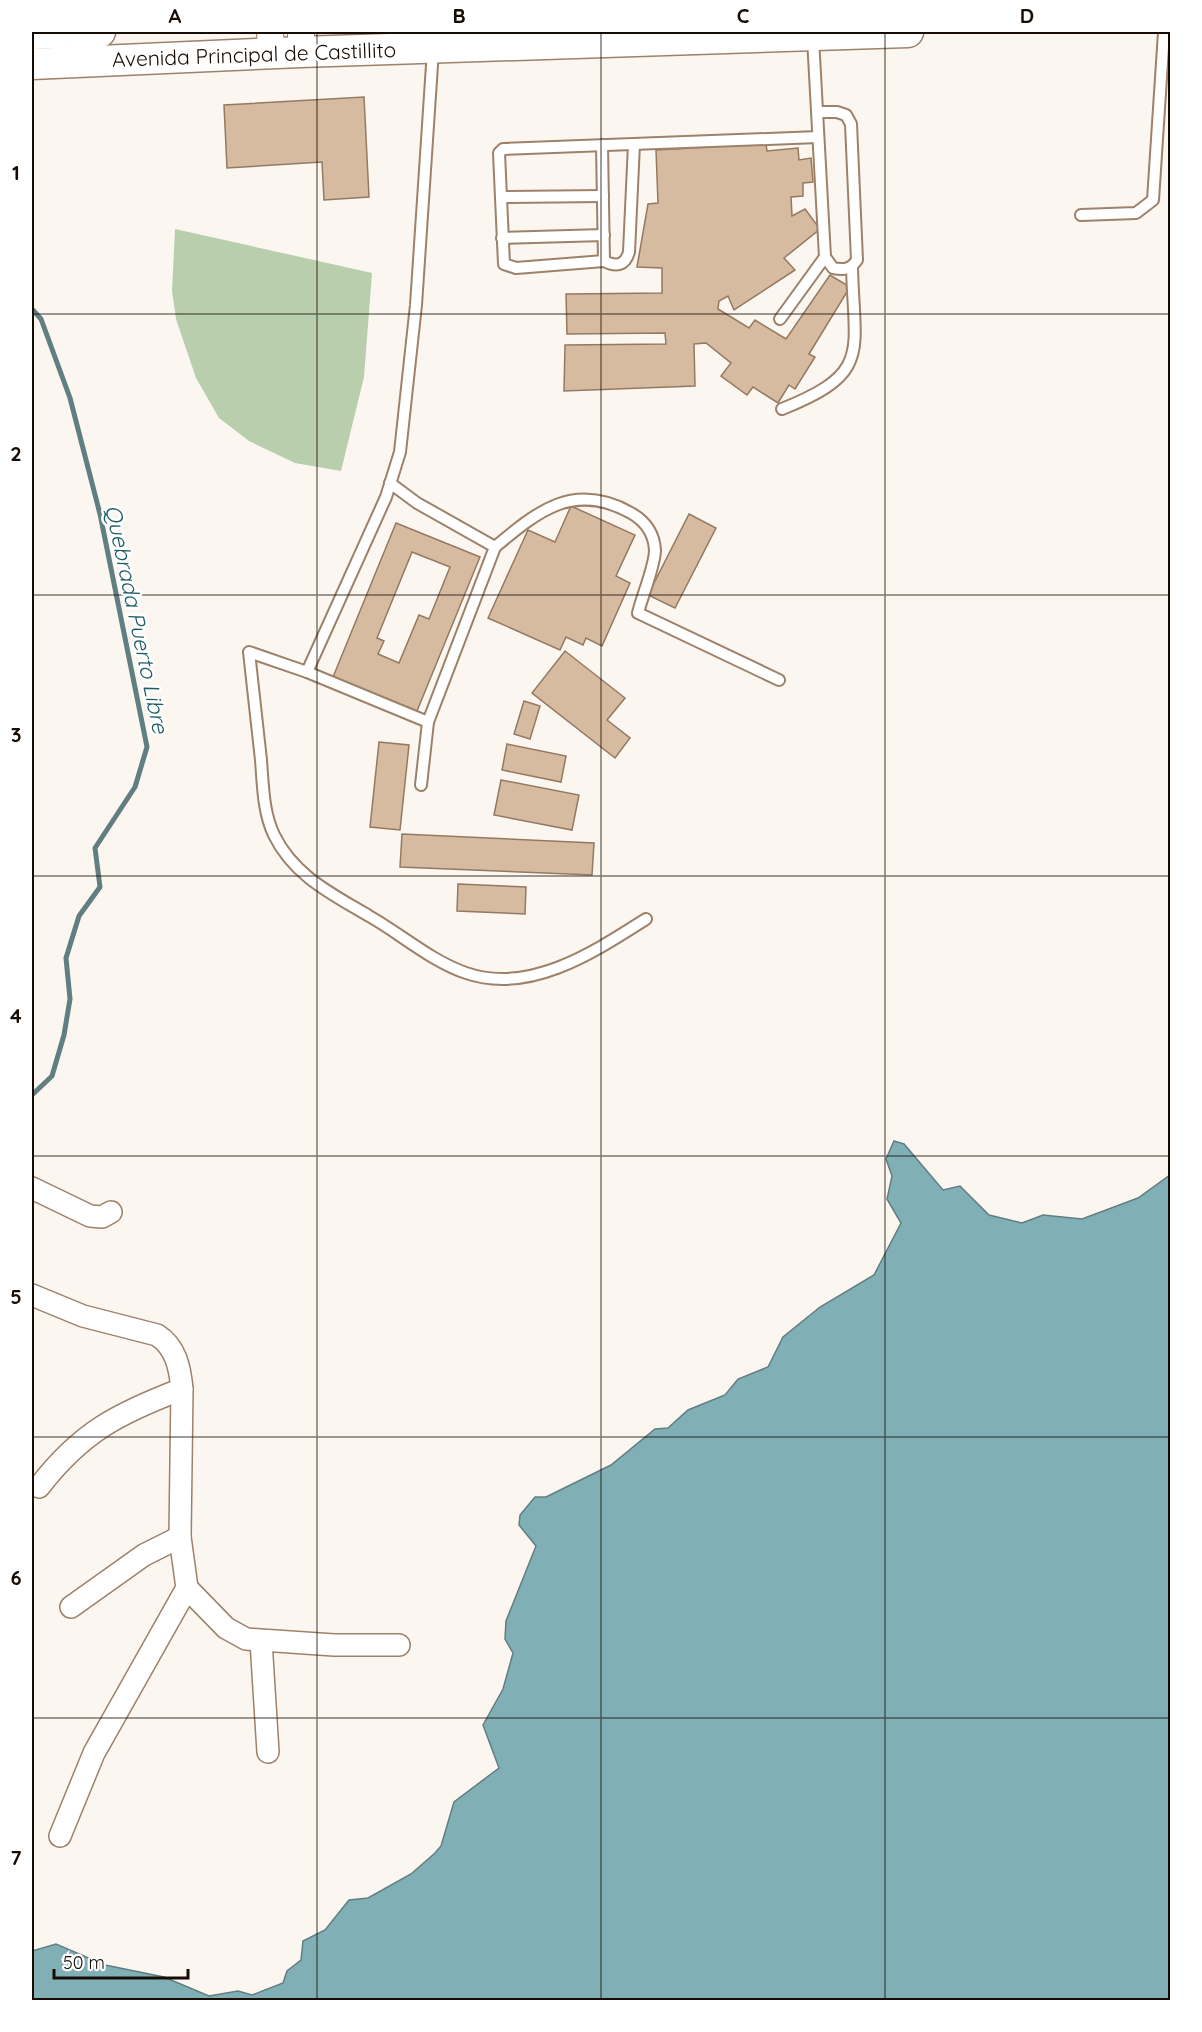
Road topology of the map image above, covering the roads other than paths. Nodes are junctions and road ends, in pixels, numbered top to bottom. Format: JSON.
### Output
{"nodes":[{"id":1,"x":100,"y":32,"type":"edge"},
{"id":2,"x":909,"y":32,"type":"edge"},
{"id":3,"x":1164,"y":32,"type":"edge"},
{"id":4,"x":32,"y":34,"type":"edge"},
{"id":5,"x":813,"y":34,"type":"edge"},
{"id":6,"x":434,"y":40,"type":"edge"},
{"id":7,"x":271,"y":42,"type":"edge"},
{"id":8,"x":301,"y":42,"type":"edge"},
{"id":9,"x":32,"y":64,"type":"edge"},
{"id":10,"x":817,"y":112,"type":"junction"},
{"id":11,"x":818,"y":136,"type":"junction"},
{"id":12,"x":634,"y":144,"type":"junction"},
{"id":13,"x":602,"y":145,"type":"junction"},
{"id":14,"x":603,"y":196,"type":"junction"},
{"id":15,"x":501,"y":197,"type":"junction"},
{"id":16,"x":1081,"y":215,"type":"dead end"},
{"id":17,"x":604,"y":235,"type":"junction"},
{"id":18,"x":502,"y":238,"type":"junction"},
{"id":19,"x":825,"y":257,"type":"junction"},
{"id":20,"x":604,"y":261,"type":"junction"},
{"id":21,"x":852,"y":267,"type":"junction"},
{"id":22,"x":780,"y":320,"type":"dead end"},
{"id":23,"x":782,"y":409,"type":"dead end"},
{"id":24,"x":390,"y":483,"type":"junction"},
{"id":25,"x":495,"y":547,"type":"junction"},
{"id":26,"x":307,"y":672,"type":"junction"},
{"id":27,"x":779,"y":680,"type":"dead end"},
{"id":28,"x":428,"y":722,"type":"junction"},
{"id":29,"x":420,"y":785,"type":"dead end"},
{"id":30,"x":646,"y":919,"type":"dead end"},
{"id":31,"x":32,"y":1188,"type":"edge"},
{"id":32,"x":111,"y":1212,"type":"dead end"},
{"id":33,"x":32,"y":1295,"type":"edge"},
{"id":34,"x":182,"y":1389,"type":"junction"},
{"id":35,"x":39,"y":1486,"type":"dead end"},
{"id":36,"x":180,"y":1537,"type":"junction"},
{"id":37,"x":187,"y":1588,"type":"junction"},
{"id":38,"x":71,"y":1608,"type":"dead end"},
{"id":39,"x":261,"y":1641,"type":"junction"},
{"id":40,"x":399,"y":1645,"type":"dead end"},
{"id":41,"x":268,"y":1752,"type":"dead end"},
{"id":42,"x":60,"y":1836,"type":"dead end"}],
"edges":[{"from":1,"to":4,"type":"main road","name":"Avenida Principal de Castillito"},
{"from":2,"to":5,"type":"main road","name":"Avenida Principal de Castillito"},
{"from":3,"to":16,"type":"lane"},
{"from":5,"to":6,"type":"main road","name":"Avenida Principal de Castillito"},
{"from":5,"to":10,"type":"lane"},
{"from":6,"to":8,"type":"main road","name":"Avenida Principal de Castillito"},
{"from":6,"to":24,"type":"lane"},
{"from":7,"to":8,"type":"main road","name":"Avenida Principal de Castillito"},
{"from":7,"to":9,"type":"main road","name":"Avenida Principal de Castillito"},
{"from":10,"to":11,"type":"lane"},
{"from":10,"to":21,"type":"lane"},
{"from":11,"to":12,"type":"lane"},
{"from":11,"to":19,"type":"lane"},
{"from":12,"to":13,"type":"lane"},
{"from":12,"to":20,"type":"lane"},
{"from":13,"to":14,"type":"lane"},
{"from":13,"to":15,"type":"lane"},
{"from":14,"to":15,"type":"lane"},
{"from":14,"to":17,"type":"lane"},
{"from":15,"to":18,"type":"lane"},
{"from":17,"to":18,"type":"lane"},
{"from":17,"to":20,"type":"lane"},
{"from":18,"to":20,"type":"lane"},
{"from":19,"to":21,"type":"lane"},
{"from":19,"to":22,"type":"lane"},
{"from":21,"to":23,"type":"lane"},
{"from":24,"to":25,"type":"lane"},
{"from":24,"to":26,"type":"lane"},
{"from":25,"to":27,"type":"lane"},
{"from":25,"to":28,"type":"lane"},
{"from":26,"to":28,"type":"lane"},
{"from":26,"to":30,"type":"lane"},
{"from":28,"to":29,"type":"lane"},
{"from":31,"to":32,"type":"street"},
{"from":33,"to":34,"type":"street"},
{"from":34,"to":35,"type":"street"},
{"from":34,"to":36,"type":"street"},
{"from":36,"to":37,"type":"street"},
{"from":36,"to":38,"type":"street"},
{"from":37,"to":39,"type":"street"},
{"from":37,"to":42,"type":"street"},
{"from":39,"to":40,"type":"street"},
{"from":39,"to":41,"type":"street"}]}
